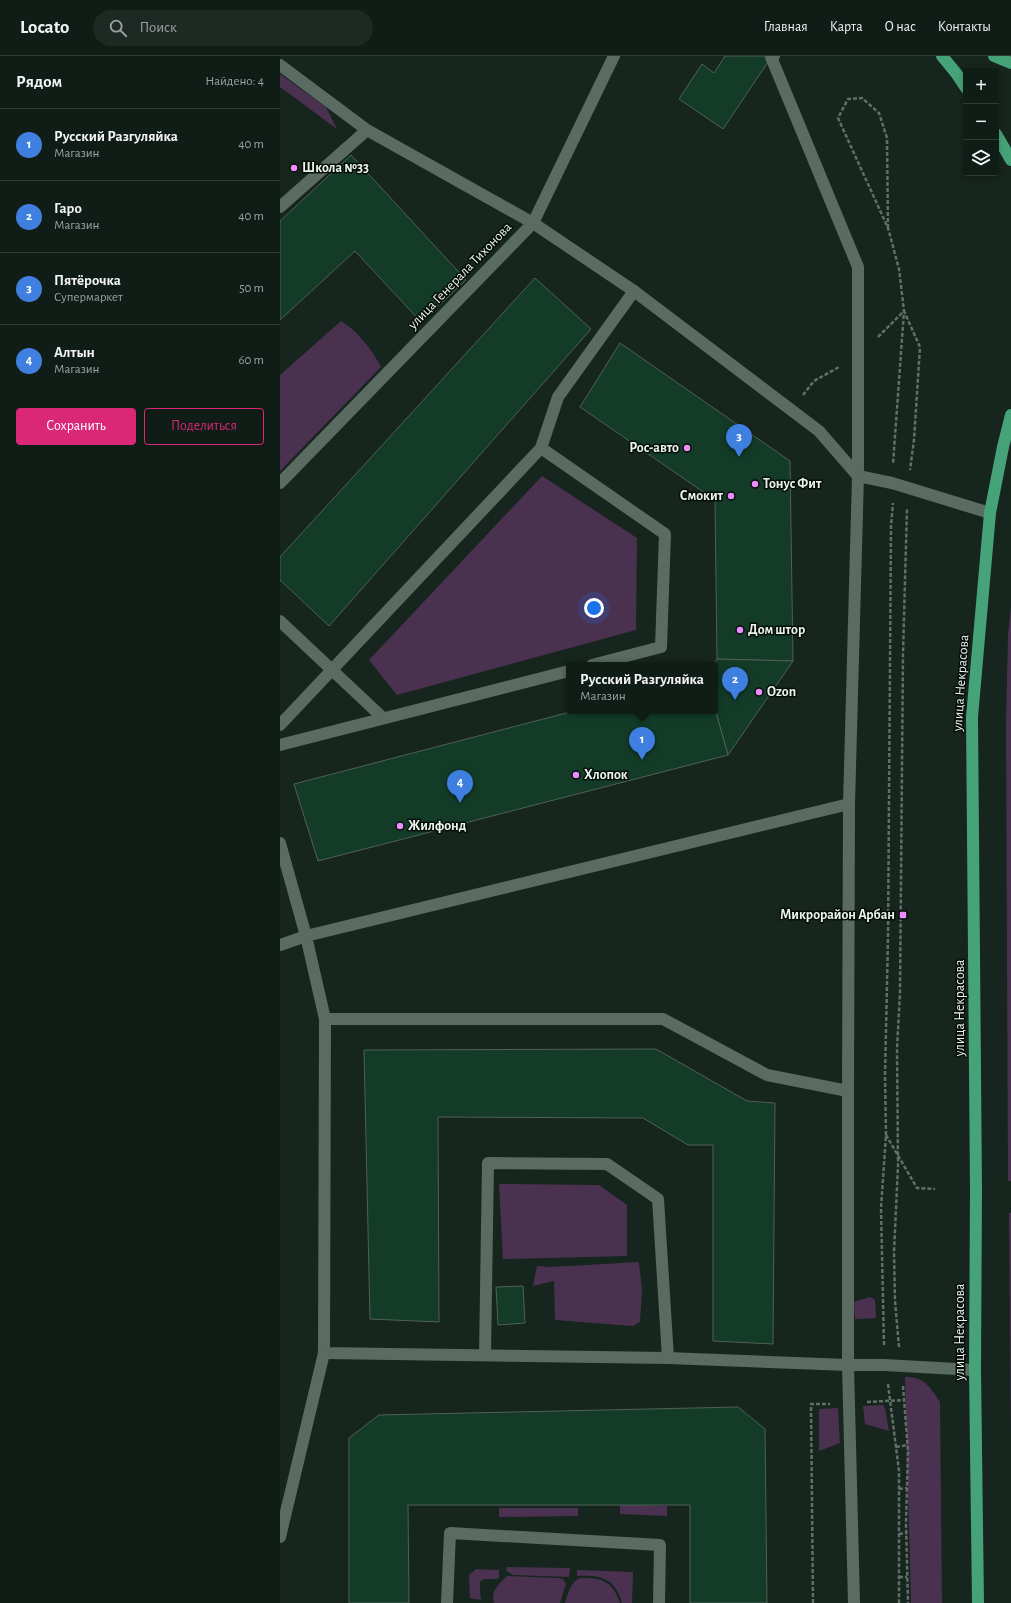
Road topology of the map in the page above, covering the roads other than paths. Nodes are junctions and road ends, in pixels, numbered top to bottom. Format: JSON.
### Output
{"nodes":[{"id":1,"x":614,"y":56,"type":"edge"},
{"id":2,"x":942,"y":56,"type":"edge"},
{"id":3,"x":994,"y":56,"type":"edge"},
{"id":4,"x":773,"y":57,"type":"edge"},
{"id":5,"x":1011,"y":63,"type":"edge"},
{"id":6,"x":280,"y":65,"type":"edge"},
{"id":7,"x":963,"y":84,"type":"edge"},
{"id":8,"x":367,"y":130,"type":"junction"},
{"id":9,"x":999,"y":139,"type":"edge"},
{"id":10,"x":1011,"y":160,"type":"edge"},
{"id":11,"x":280,"y":208,"type":"edge"},
{"id":12,"x":533,"y":223,"type":"junction"},
{"id":13,"x":634,"y":291,"type":"junction"},
{"id":14,"x":1011,"y":416,"type":"edge"},
{"id":15,"x":541,"y":448,"type":"junction"},
{"id":16,"x":858,"y":476,"type":"junction"},
{"id":17,"x":280,"y":483,"type":"edge"},
{"id":18,"x":990,"y":513,"type":"junction"},
{"id":19,"x":280,"y":621,"type":"edge"},
{"id":20,"x":604,"y":662,"type":"edge"},
{"id":21,"x":332,"y":669,"type":"junction"},
{"id":22,"x":566,"y":672,"type":"edge"},
{"id":23,"x":383,"y":718,"type":"junction"},
{"id":24,"x":280,"y":724,"type":"edge"},
{"id":25,"x":280,"y":745,"type":"edge"},
{"id":26,"x":849,"y":804,"type":"junction"},
{"id":27,"x":280,"y":843,"type":"edge"},
{"id":28,"x":306,"y":936,"type":"junction"},
{"id":29,"x":280,"y":945,"type":"edge"},
{"id":30,"x":325,"y":1019,"type":"junction"},
{"id":31,"x":848,"y":1091,"type":"junction"},
{"id":32,"x":324,"y":1353,"type":"junction"},
{"id":33,"x":485,"y":1355,"type":"junction"},
{"id":34,"x":668,"y":1358,"type":"junction"},
{"id":35,"x":848,"y":1365,"type":"junction"},
{"id":36,"x":975,"y":1370,"type":"junction"},
{"id":37,"x":280,"y":1537,"type":"edge"},
{"id":38,"x":447,"y":1603,"type":"edge"},
{"id":39,"x":659,"y":1603,"type":"edge"},
{"id":40,"x":854,"y":1603,"type":"edge"},
{"id":41,"x":978,"y":1603,"type":"edge"}],
"edges":[{"from":1,"to":12,"type":"street","name":"улица Генерала Тихонова"},
{"from":2,"to":7,"type":"main road"},
{"from":3,"to":5,"type":"main road"},
{"from":4,"to":16,"type":"street"},
{"from":6,"to":8,"type":"street"},
{"from":8,"to":11,"type":"street"},
{"from":8,"to":12,"type":"street"},
{"from":9,"to":10,"type":"main road"},
{"from":12,"to":13,"type":"street"},
{"from":12,"to":17,"type":"street","name":"улица Генерала Тихонова"},
{"from":13,"to":15,"type":"street"},
{"from":13,"to":16,"type":"street"},
{"from":14,"to":18,"type":"main road","name":"улица Некрасова"},
{"from":15,"to":20,"type":"street"},
{"from":15,"to":21,"type":"street"},
{"from":16,"to":18,"type":"street"},
{"from":16,"to":26,"type":"street"},
{"from":18,"to":36,"type":"main road","name":"улица Некрасова"},
{"from":19,"to":21,"type":"street"},
{"from":21,"to":23,"type":"street"},
{"from":21,"to":24,"type":"street"},
{"from":22,"to":23,"type":"street"},
{"from":23,"to":25,"type":"street"},
{"from":26,"to":28,"type":"street"},
{"from":26,"to":31,"type":"street"},
{"from":27,"to":28,"type":"street"},
{"from":28,"to":29,"type":"street"},
{"from":28,"to":30,"type":"street"},
{"from":30,"to":31,"type":"street"},
{"from":30,"to":32,"type":"street"},
{"from":31,"to":35,"type":"street"},
{"from":32,"to":33,"type":"street"},
{"from":32,"to":37,"type":"street"},
{"from":33,"to":34,"type":"street"},
{"from":33,"to":34,"type":"street"},
{"from":34,"to":35,"type":"street"},
{"from":35,"to":36,"type":"street"},
{"from":35,"to":40,"type":"street"},
{"from":36,"to":41,"type":"main road","name":"улица Некрасова"},
{"from":38,"to":39,"type":"street"}]}
